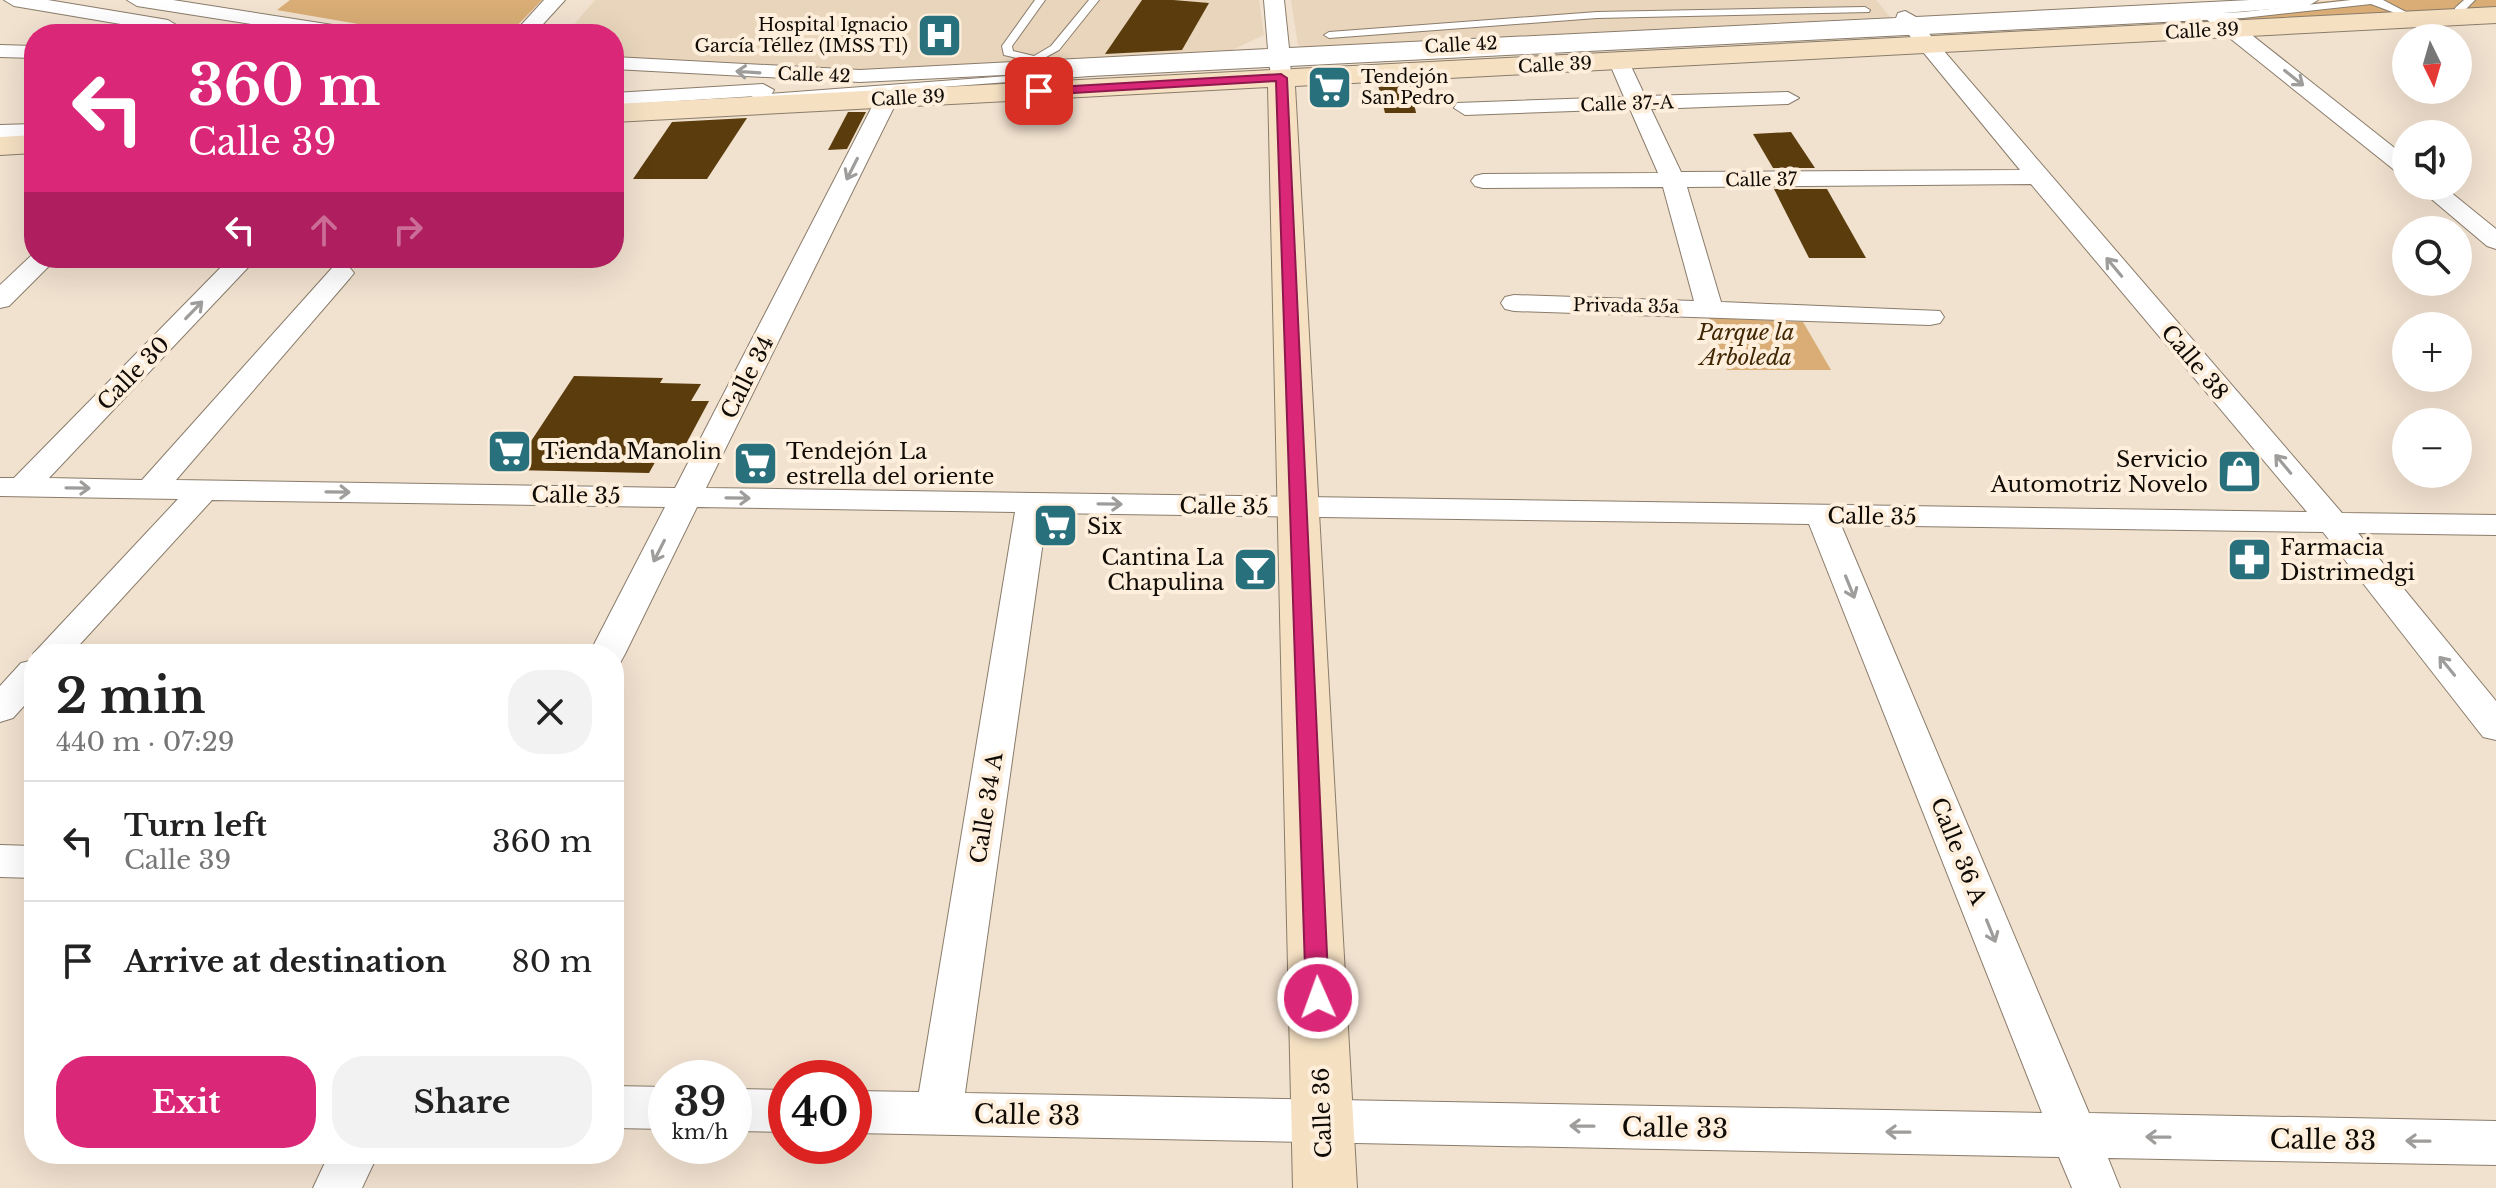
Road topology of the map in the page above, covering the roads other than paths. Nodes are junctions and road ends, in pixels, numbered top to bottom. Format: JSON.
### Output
{"nodes":[{"id":1,"x":137,"y":0,"type":"edge"},
{"id":2,"x":555,"y":0,"type":"edge"},
{"id":3,"x":579,"y":0,"type":"edge"},
{"id":4,"x":1040,"y":0,"type":"edge"},
{"id":5,"x":1094,"y":0,"type":"edge"},
{"id":6,"x":1274,"y":0,"type":"edge"},
{"id":7,"x":1891,"y":0,"type":"edge"},
{"id":8,"x":2308,"y":0,"type":"edge"},
{"id":9,"x":2376,"y":1,"type":"edge"},
{"id":10,"x":19,"y":6,"type":"edge"},
{"id":11,"x":2487,"y":6,"type":"edge"},
{"id":12,"x":1865,"y":10,"type":"dead end"},
{"id":13,"x":2403,"y":13,"type":"junction"},
{"id":14,"x":1597,"y":15,"type":"junction"},
{"id":15,"x":2215,"y":15,"type":"edge"},
{"id":16,"x":149,"y":24,"type":"edge"},
{"id":17,"x":289,"y":24,"type":"edge"},
{"id":18,"x":532,"y":24,"type":"edge"},
{"id":19,"x":557,"y":24,"type":"edge"},
{"id":20,"x":1329,"y":35,"type":"dead end"},
{"id":21,"x":1920,"y":35,"type":"junction"},
{"id":22,"x":1617,"y":49,"type":"junction"},
{"id":23,"x":0,"y":51,"type":"edge"},
{"id":24,"x":24,"y":52,"type":"edge"},
{"id":25,"x":1028,"y":63,"type":"junction"},
{"id":26,"x":624,"y":64,"type":"edge"},
{"id":27,"x":1281,"y":66,"type":"junction"},
{"id":28,"x":826,"y":76,"type":"junction"},
{"id":29,"x":624,"y":98,"type":"edge"},
{"id":30,"x":1788,"y":98,"type":"dead end"},
{"id":31,"x":887,"y":99,"type":"junction"},
{"id":32,"x":1638,"y":104,"type":"junction"},
{"id":33,"x":1465,"y":108,"type":"dead end"},
{"id":34,"x":624,"y":109,"type":"edge"},
{"id":35,"x":624,"y":110,"type":"edge"},
{"id":36,"x":24,"y":131,"type":"edge"},
{"id":37,"x":0,"y":132,"type":"edge"},
{"id":38,"x":24,"y":138,"type":"edge"},
{"id":39,"x":0,"y":139,"type":"edge"},
{"id":40,"x":24,"y":145,"type":"edge"},
{"id":41,"x":0,"y":146,"type":"edge"},
{"id":42,"x":2392,"y":157,"type":"edge"},
{"id":43,"x":2038,"y":177,"type":"junction"},
{"id":44,"x":1673,"y":180,"type":"junction"},
{"id":45,"x":1483,"y":181,"type":"dead end"},
{"id":46,"x":2445,"y":200,"type":"edge"},
{"id":47,"x":2496,"y":241,"type":"edge"},
{"id":48,"x":34,"y":268,"type":"edge"},
{"id":49,"x":234,"y":268,"type":"edge"},
{"id":50,"x":341,"y":273,"type":"dead end"},
{"id":51,"x":0,"y":300,"type":"edge"},
{"id":52,"x":1514,"y":303,"type":"dead end"},
{"id":53,"x":1709,"y":308,"type":"junction"},
{"id":54,"x":1930,"y":317,"type":"dead end"},
{"id":55,"x":12,"y":487,"type":"edge"},
{"id":56,"x":151,"y":489,"type":"junction"},
{"id":57,"x":204,"y":490,"type":"junction"},
{"id":58,"x":687,"y":497,"type":"junction"},
{"id":59,"x":1032,"y":503,"type":"junction"},
{"id":60,"x":1298,"y":507,"type":"junction"},
{"id":61,"x":1821,"y":515,"type":"junction"},
{"id":62,"x":2333,"y":523,"type":"junction"},
{"id":63,"x":2496,"y":525,"type":"edge"},
{"id":64,"x":60,"y":644,"type":"edge"},
{"id":65,"x":612,"y":644,"type":"edge"},
{"id":66,"x":24,"y":683,"type":"edge"},
{"id":67,"x":0,"y":709,"type":"edge"},
{"id":68,"x":2496,"y":727,"type":"edge"},
{"id":69,"x":0,"y":861,"type":"edge"},
{"id":70,"x":24,"y":862,"type":"edge"},
{"id":71,"x":624,"y":1107,"type":"edge"},
{"id":72,"x":648,"y":1108,"type":"edge"},
{"id":73,"x":872,"y":1112,"type":"edge"},
{"id":74,"x":939,"y":1113,"type":"junction"},
{"id":75,"x":1322,"y":1121,"type":"junction"},
{"id":76,"x":2075,"y":1135,"type":"junction"},
{"id":77,"x":2496,"y":1143,"type":"edge"},
{"id":78,"x":349,"y":1164,"type":"edge"},
{"id":79,"x":337,"y":1188,"type":"edge"},
{"id":80,"x":1325,"y":1188,"type":"edge"},
{"id":81,"x":2096,"y":1188,"type":"edge"}],
"edges":[{"from":1,"to":17,"type":"street"},
{"from":2,"to":18,"type":"street"},
{"from":3,"to":19,"type":"street"},
{"from":4,"to":25,"type":"lane"},
{"from":5,"to":25,"type":"lane"},
{"from":6,"to":27,"type":"street"},
{"from":7,"to":21,"type":"street","name":"Calle 38"},
{"from":8,"to":15,"type":"street"},
{"from":9,"to":13,"type":"lane"},
{"from":9,"to":15,"type":"lane"},
{"from":10,"to":16,"type":"street"},
{"from":11,"to":13,"type":"lane"},
{"from":11,"to":15,"type":"main road","name":"Calle 39"},
{"from":12,"to":14,"type":"lane"},
{"from":13,"to":15,"type":"lane"},
{"from":14,"to":20,"type":"lane"},
{"from":14,"to":22,"type":"lane"},
{"from":15,"to":21,"type":"main road","name":"Calle 39"},
{"from":15,"to":21,"type":"street"},
{"from":15,"to":42,"type":"street","one_way":true},
{"from":21,"to":22,"type":"main road","name":"Calle 39"},
{"from":21,"to":27,"type":"lane"},
{"from":21,"to":43,"type":"street","name":"Calle 38"},
{"from":22,"to":27,"type":"main road","name":"Calle 39"},
{"from":22,"to":32,"type":"street"},
{"from":23,"to":24,"type":"street"},
{"from":25,"to":27,"type":"street","name":"Calle 42"},
{"from":25,"to":28,"type":"street","name":"Calle 42"},
{"from":28,"to":26,"type":"street","name":"Calle 42","one_way":true},
{"from":27,"to":31,"type":"main road","name":"Calle 39"},
{"from":27,"to":34,"type":"lane"},
{"from":27,"to":60,"type":"main road","name":"Calle 36"},
{"from":28,"to":29,"type":"street"},
{"from":30,"to":32,"type":"street","name":"Calle 37-A"},
{"from":31,"to":35,"type":"main road","name":"Calle 39"},
{"from":31,"to":58,"type":"street","name":"Calle 34","one_way":true},
{"from":32,"to":33,"type":"street","name":"Calle 37-A"},
{"from":32,"to":44,"type":"street"},
{"from":36,"to":37,"type":"street"},
{"from":38,"to":39,"type":"lane"},
{"from":40,"to":41,"type":"main road"},
{"from":43,"to":44,"type":"street","name":"Calle 37"},
{"from":62,"to":43,"type":"street","name":"Calle 38","one_way":true},
{"from":44,"to":45,"type":"street","name":"Calle 37"},
{"from":44,"to":53,"type":"street"},
{"from":46,"to":47,"type":"street"},
{"from":48,"to":51,"type":"street"},
{"from":55,"to":49,"type":"street","name":"Calle 30","one_way":true},
{"from":50,"to":56,"type":"street"},
{"from":52,"to":53,"type":"street","name":"Privada 35a"},
{"from":53,"to":54,"type":"street","name":"Privada 35a"},
{"from":55,"to":56,"type":"street","name":"Calle 35","one_way":true},
{"from":56,"to":57,"type":"street","name":"Calle 35"},
{"from":57,"to":58,"type":"street","name":"Calle 35","one_way":true},
{"from":57,"to":64,"type":"street"},
{"from":58,"to":59,"type":"street","name":"Calle 35","one_way":true},
{"from":58,"to":65,"type":"street","name":"Calle 34","one_way":true},
{"from":59,"to":60,"type":"street","name":"Calle 35","one_way":true},
{"from":59,"to":74,"type":"street","name":"Calle 34 A"},
{"from":60,"to":61,"type":"street","name":"Calle 35"},
{"from":60,"to":75,"type":"main road","name":"Calle 36"},
{"from":61,"to":62,"type":"street","name":"Calle 35"},
{"from":61,"to":76,"type":"street","name":"Calle 36 A","one_way":true},
{"from":62,"to":63,"type":"street","name":"Calle 35"},
{"from":68,"to":62,"type":"street","name":"Calle 38","one_way":true},
{"from":66,"to":67,"type":"street"},
{"from":69,"to":70,"type":"street"},
{"from":71,"to":72,"type":"street"},
{"from":73,"to":74,"type":"street","name":"Calle 33"},
{"from":74,"to":75,"type":"street","name":"Calle 33"},
{"from":76,"to":75,"type":"street","name":"Calle 33","one_way":true},
{"from":75,"to":80,"type":"main road","name":"Calle 36"},
{"from":77,"to":76,"type":"street","name":"Calle 33","one_way":true},
{"from":76,"to":81,"type":"street","name":"Calle 36 A"},
{"from":78,"to":79,"type":"street"}]}
